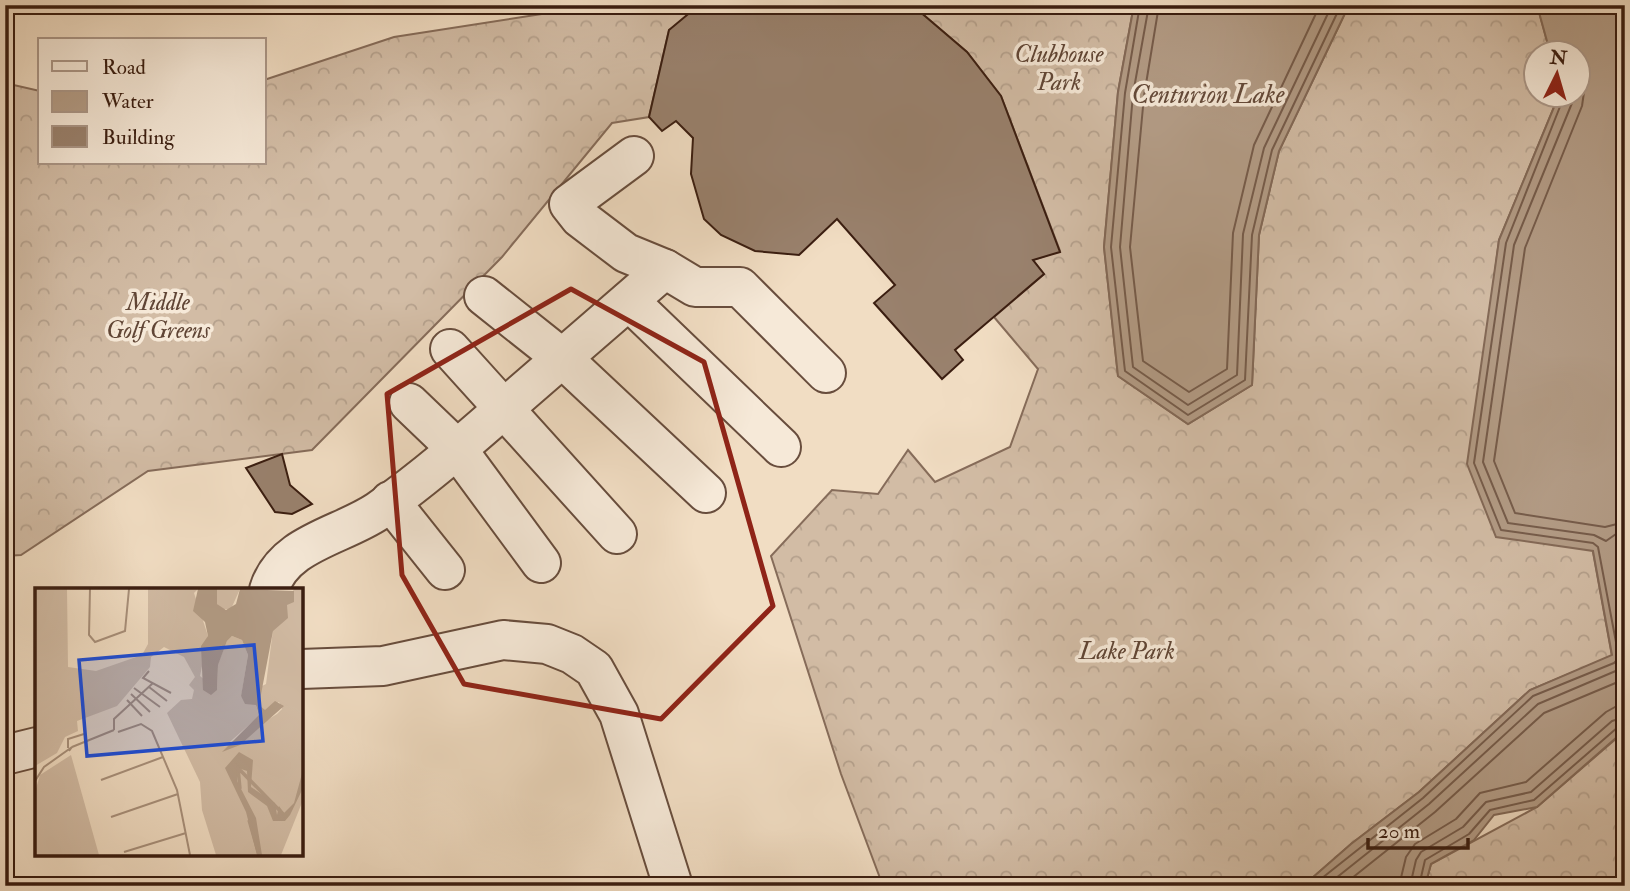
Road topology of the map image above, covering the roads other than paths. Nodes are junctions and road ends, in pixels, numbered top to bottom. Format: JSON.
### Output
{"nodes":[{"id":1,"x":634,"y":156,"type":"dead end"},
{"id":2,"x":665,"y":269,"type":"junction"},
{"id":3,"x":484,"y":296,"type":"dead end"},
{"id":4,"x":629,"y":301,"type":"junction"},
{"id":5,"x":450,"y":349,"type":"dead end"},
{"id":6,"x":562,"y":358,"type":"junction"},
{"id":7,"x":826,"y":373,"type":"dead end"},
{"id":8,"x":409,"y":403,"type":"dead end"},
{"id":9,"x":505,"y":408,"type":"junction"},
{"id":10,"x":781,"y":447,"type":"dead end"},
{"id":11,"x":457,"y":449,"type":"junction"},
{"id":12,"x":706,"y":493,"type":"dead end"},
{"id":13,"x":390,"y":501,"type":"junction"},
{"id":14,"x":617,"y":534,"type":"dead end"},
{"id":15,"x":541,"y":563,"type":"dead end"},
{"id":16,"x":445,"y":570,"type":"dead end"},
{"id":17,"x":270,"y":588,"type":"edge"},
{"id":18,"x":383,"y":666,"type":"junction"},
{"id":19,"x":303,"y":669,"type":"edge"},
{"id":20,"x":303,"y":693,"type":"edge"},
{"id":21,"x":35,"y":748,"type":"edge"},
{"id":22,"x":5,"y":755,"type":"edge"},
{"id":23,"x":673,"y":886,"type":"edge"}],
"edges":[{"from":1,"to":2,"type":"street"},
{"from":2,"to":4,"type":"street"},
{"from":2,"to":7,"type":"street"},
{"from":3,"to":6,"type":"street"},
{"from":4,"to":6,"type":"street"},
{"from":4,"to":10,"type":"street"},
{"from":5,"to":9,"type":"street"},
{"from":6,"to":9,"type":"street"},
{"from":6,"to":12,"type":"street"},
{"from":8,"to":11,"type":"street"},
{"from":9,"to":11,"type":"street"},
{"from":9,"to":14,"type":"street"},
{"from":11,"to":13,"type":"street"},
{"from":11,"to":15,"type":"street"},
{"from":13,"to":16,"type":"street"},
{"from":13,"to":17,"type":"street"},
{"from":18,"to":19,"type":"street"},
{"from":18,"to":20,"type":"street"},
{"from":18,"to":23,"type":"street"},
{"from":21,"to":22,"type":"street"}]}
